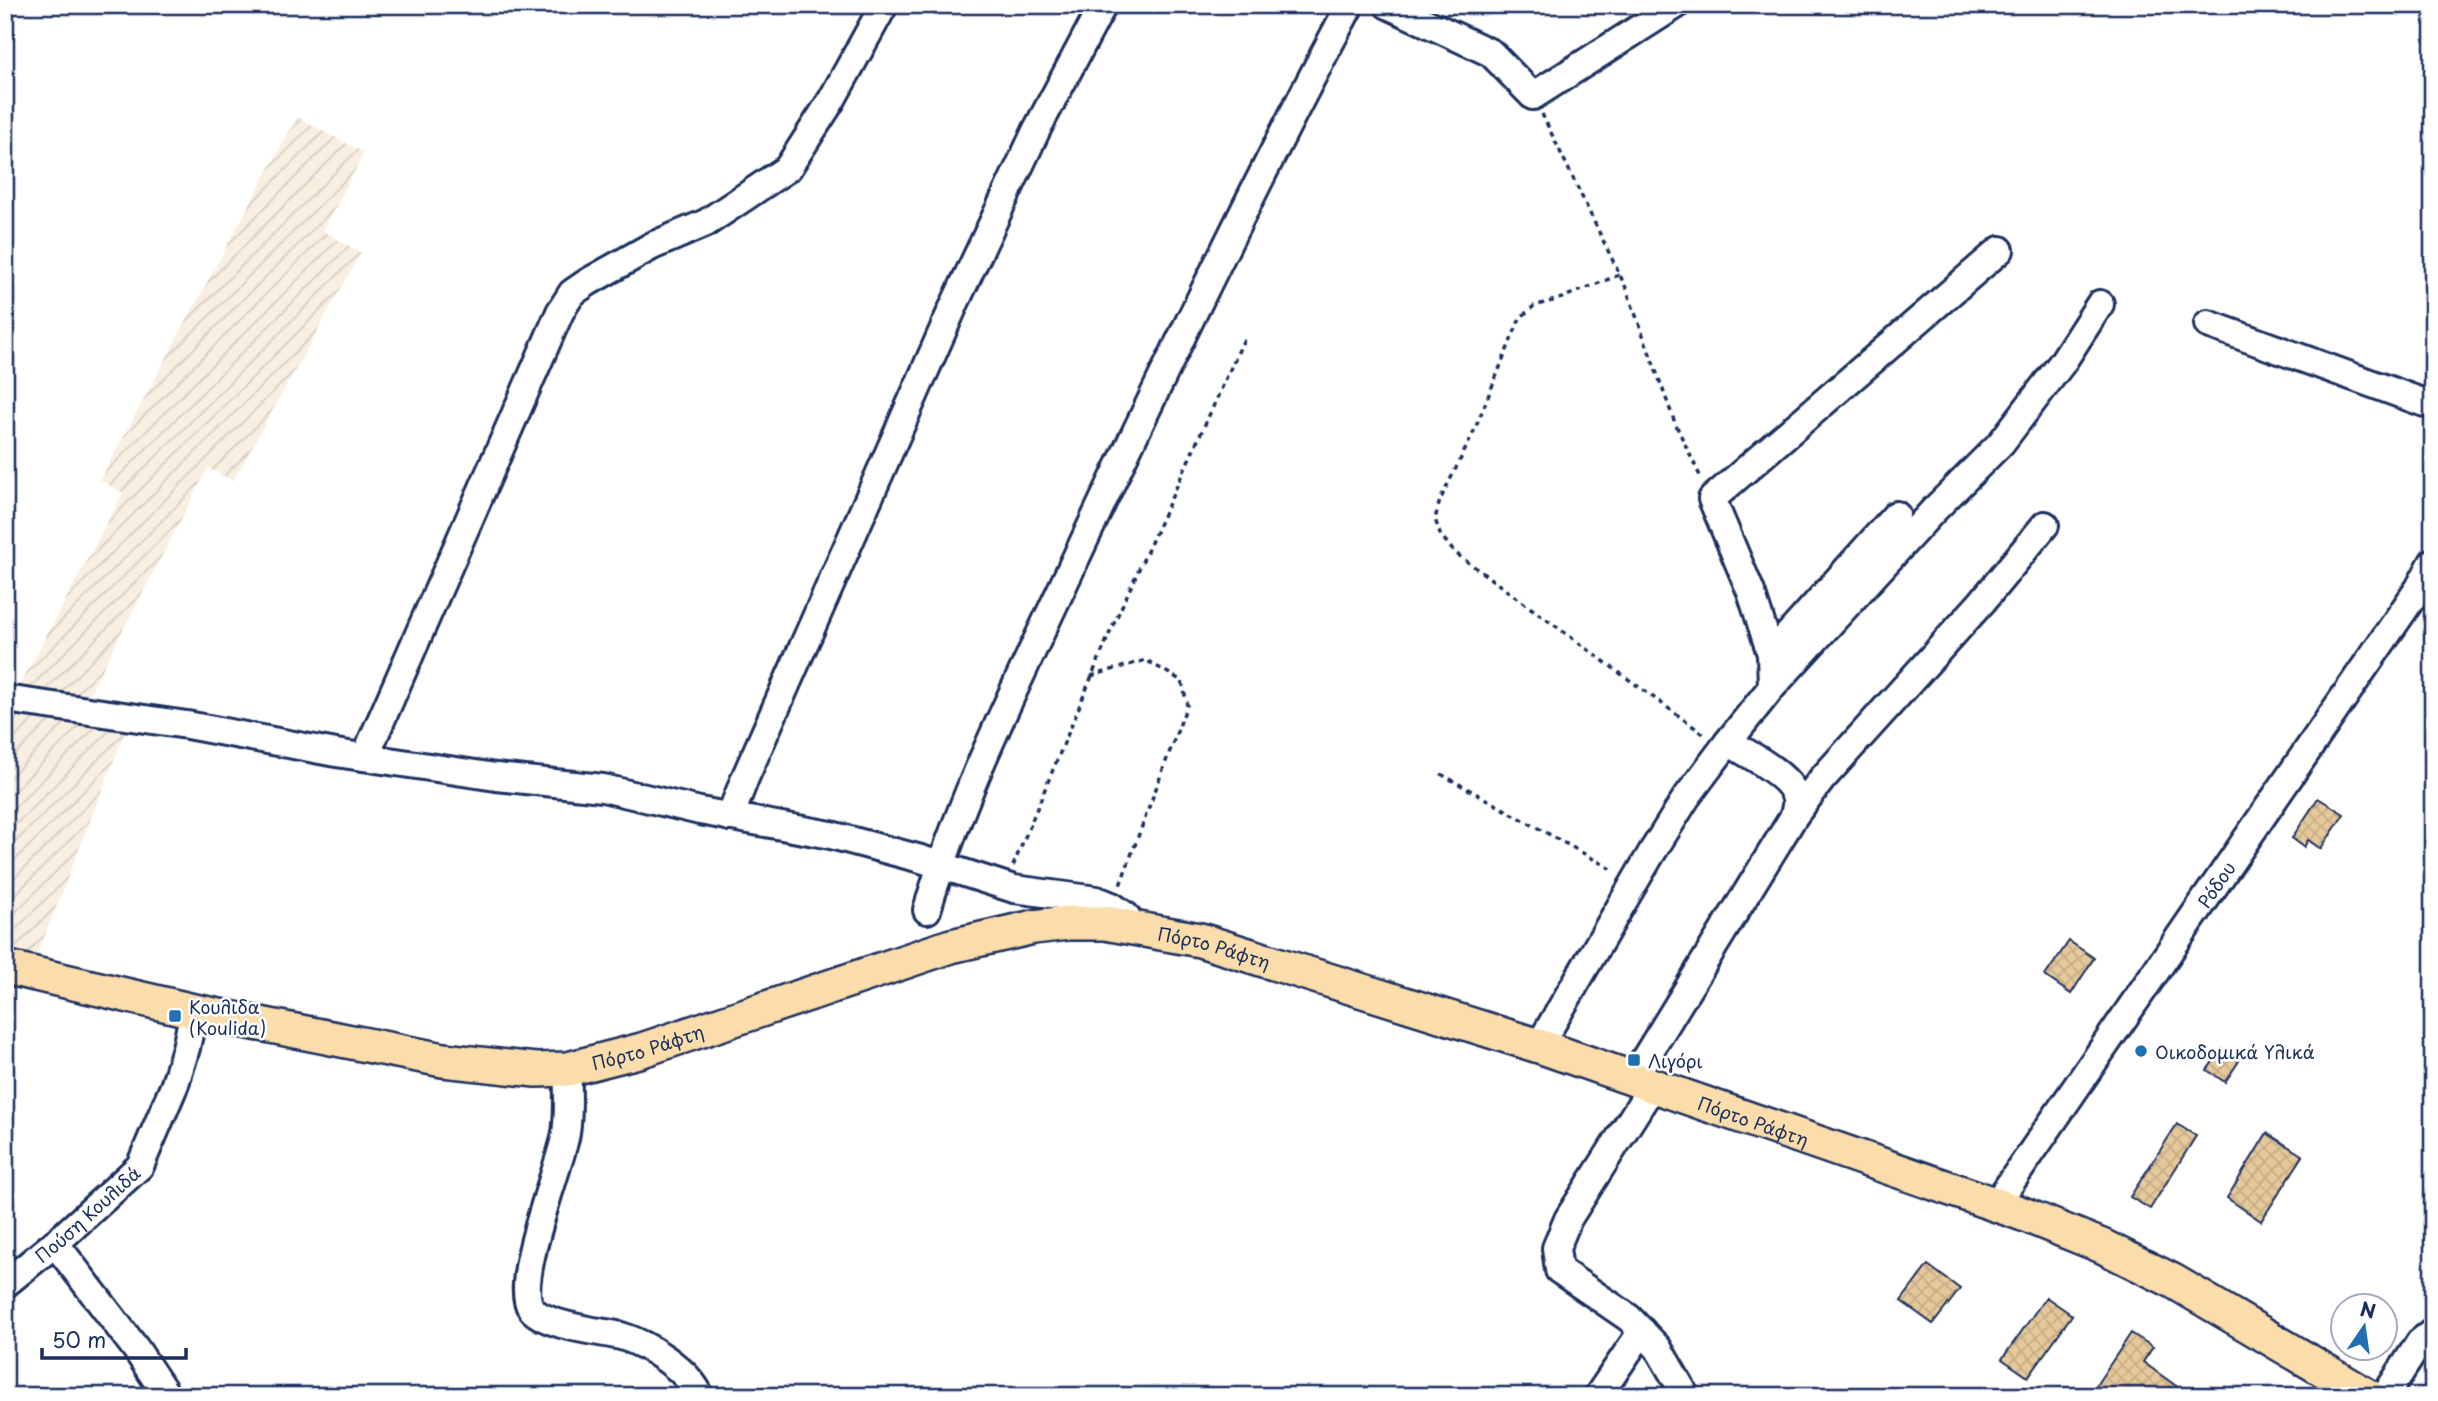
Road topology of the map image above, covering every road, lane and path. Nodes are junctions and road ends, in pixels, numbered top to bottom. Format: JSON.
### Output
{"nodes":[{"id":1,"x":884,"y":5,"type":"edge"},
{"id":2,"x":1104,"y":5,"type":"edge"},
{"id":3,"x":1350,"y":5,"type":"edge"},
{"id":4,"x":1388,"y":5,"type":"edge"},
{"id":5,"x":1676,"y":5,"type":"edge"},
{"id":6,"x":1533,"y":96,"type":"junction"},
{"id":7,"x":2000,"y":250,"type":"dead end"},
{"id":8,"x":1619,"y":275,"type":"junction"},
{"id":9,"x":2100,"y":304,"type":"dead end"},
{"id":10,"x":2208,"y":324,"type":"dead end"},
{"id":11,"x":1244,"y":339,"type":"dead end"},
{"id":12,"x":2433,"y":406,"type":"edge"},
{"id":13,"x":1712,"y":499,"type":"junction"},
{"id":14,"x":1896,"y":515,"type":"dead end"},
{"id":15,"x":2045,"y":526,"type":"dead end"},
{"id":16,"x":2433,"y":562,"type":"edge"},
{"id":17,"x":1771,"y":654,"type":"junction"},
{"id":18,"x":1091,"y":676,"type":"junction"},
{"id":19,"x":1772,"y":687,"type":"junction"},
{"id":20,"x":5,"y":699,"type":"edge"},
{"id":21,"x":1726,"y":745,"type":"junction"},
{"id":22,"x":365,"y":757,"type":"junction"},
{"id":23,"x":1441,"y":774,"type":"dead end"},
{"id":24,"x":1794,"y":816,"type":"junction"},
{"id":25,"x":730,"y":817,"type":"junction"},
{"id":26,"x":940,"y":865,"type":"junction"},
{"id":27,"x":1014,"y":889,"type":"junction"},
{"id":28,"x":1631,"y":889,"type":"junction"},
{"id":29,"x":928,"y":910,"type":"dead end"},
{"id":30,"x":1123,"y":916,"type":"junction"},
{"id":31,"x":1021,"y":930,"type":"junction"},
{"id":32,"x":5,"y":967,"type":"edge"},
{"id":33,"x":194,"y":1011,"type":"junction"},
{"id":34,"x":1539,"y":1046,"type":"junction"},
{"id":35,"x":568,"y":1069,"type":"junction"},
{"id":36,"x":1643,"y":1081,"type":"junction"},
{"id":37,"x":1996,"y":1204,"type":"junction"},
{"id":38,"x":55,"y":1243,"type":"junction"},
{"id":39,"x":5,"y":1284,"type":"edge"},
{"id":40,"x":1642,"y":1331,"type":"junction"},
{"id":41,"x":2433,"y":1332,"type":"edge"},
{"id":42,"x":167,"y":1396,"type":"edge"},
{"id":43,"x":700,"y":1396,"type":"edge"},
{"id":44,"x":1598,"y":1396,"type":"edge"},
{"id":45,"x":1686,"y":1396,"type":"edge"},
{"id":46,"x":2368,"y":1396,"type":"edge"},
{"id":47,"x":2385,"y":1396,"type":"edge"}],
"edges":[{"from":1,"to":22,"type":"street"},
{"from":2,"to":25,"type":"street"},
{"from":3,"to":26,"type":"street"},
{"from":4,"to":6,"type":"street"},
{"from":5,"to":6,"type":"street"},
{"from":6,"to":8,"type":"path"},
{"from":7,"to":13,"type":"street"},
{"from":8,"to":13,"type":"path"},
{"from":8,"to":21,"type":"path"},
{"from":9,"to":19,"type":"street"},
{"from":10,"to":12,"type":"street"},
{"from":11,"to":18,"type":"path"},
{"from":13,"to":17,"type":"street"},
{"from":14,"to":17,"type":"street"},
{"from":15,"to":24,"type":"street"},
{"from":16,"to":37,"type":"street","name":"Ρόδου"},
{"from":17,"to":19,"type":"street"},
{"from":18,"to":27,"type":"path"},
{"from":18,"to":30,"type":"path"},
{"from":19,"to":21,"type":"street"},
{"from":20,"to":22,"type":"street"},
{"from":21,"to":24,"type":"street"},
{"from":21,"to":28,"type":"street"},
{"from":22,"to":25,"type":"street"},
{"from":23,"to":28,"type":"path"},
{"from":24,"to":36,"type":"street"},
{"from":25,"to":26,"type":"street"},
{"from":26,"to":27,"type":"street"},
{"from":26,"to":29,"type":"street"},
{"from":27,"to":30,"type":"street"},
{"from":27,"to":31,"type":"street"},
{"from":28,"to":34,"type":"street"},
{"from":30,"to":31,"type":"main road","name":"Πόρτο Ράφτη"},
{"from":30,"to":34,"type":"main road","name":"Πόρτο Ράφτη"},
{"from":31,"to":35,"type":"main road","name":"Πόρτο Ράφτη"},
{"from":32,"to":33,"type":"main road","name":"Πόρτο Ράφτη"},
{"from":33,"to":35,"type":"main road","name":"Πόρτο Ράφτη"},
{"from":33,"to":38,"type":"street","name":"Πούση Κουλιδά"},
{"from":34,"to":36,"type":"main road","name":"Πόρτο Ράφτη"},
{"from":35,"to":43,"type":"street"},
{"from":36,"to":37,"type":"main road","name":"Πόρτο Ράφτη"},
{"from":36,"to":40,"type":"street"},
{"from":37,"to":46,"type":"main road","name":"Πόρτο Ράφτη"},
{"from":38,"to":39,"type":"street","name":"Πούση Κουλιδά"},
{"from":38,"to":42,"type":"street"},
{"from":40,"to":44,"type":"street"},
{"from":40,"to":45,"type":"street"},
{"from":41,"to":47,"type":"street"}]}
